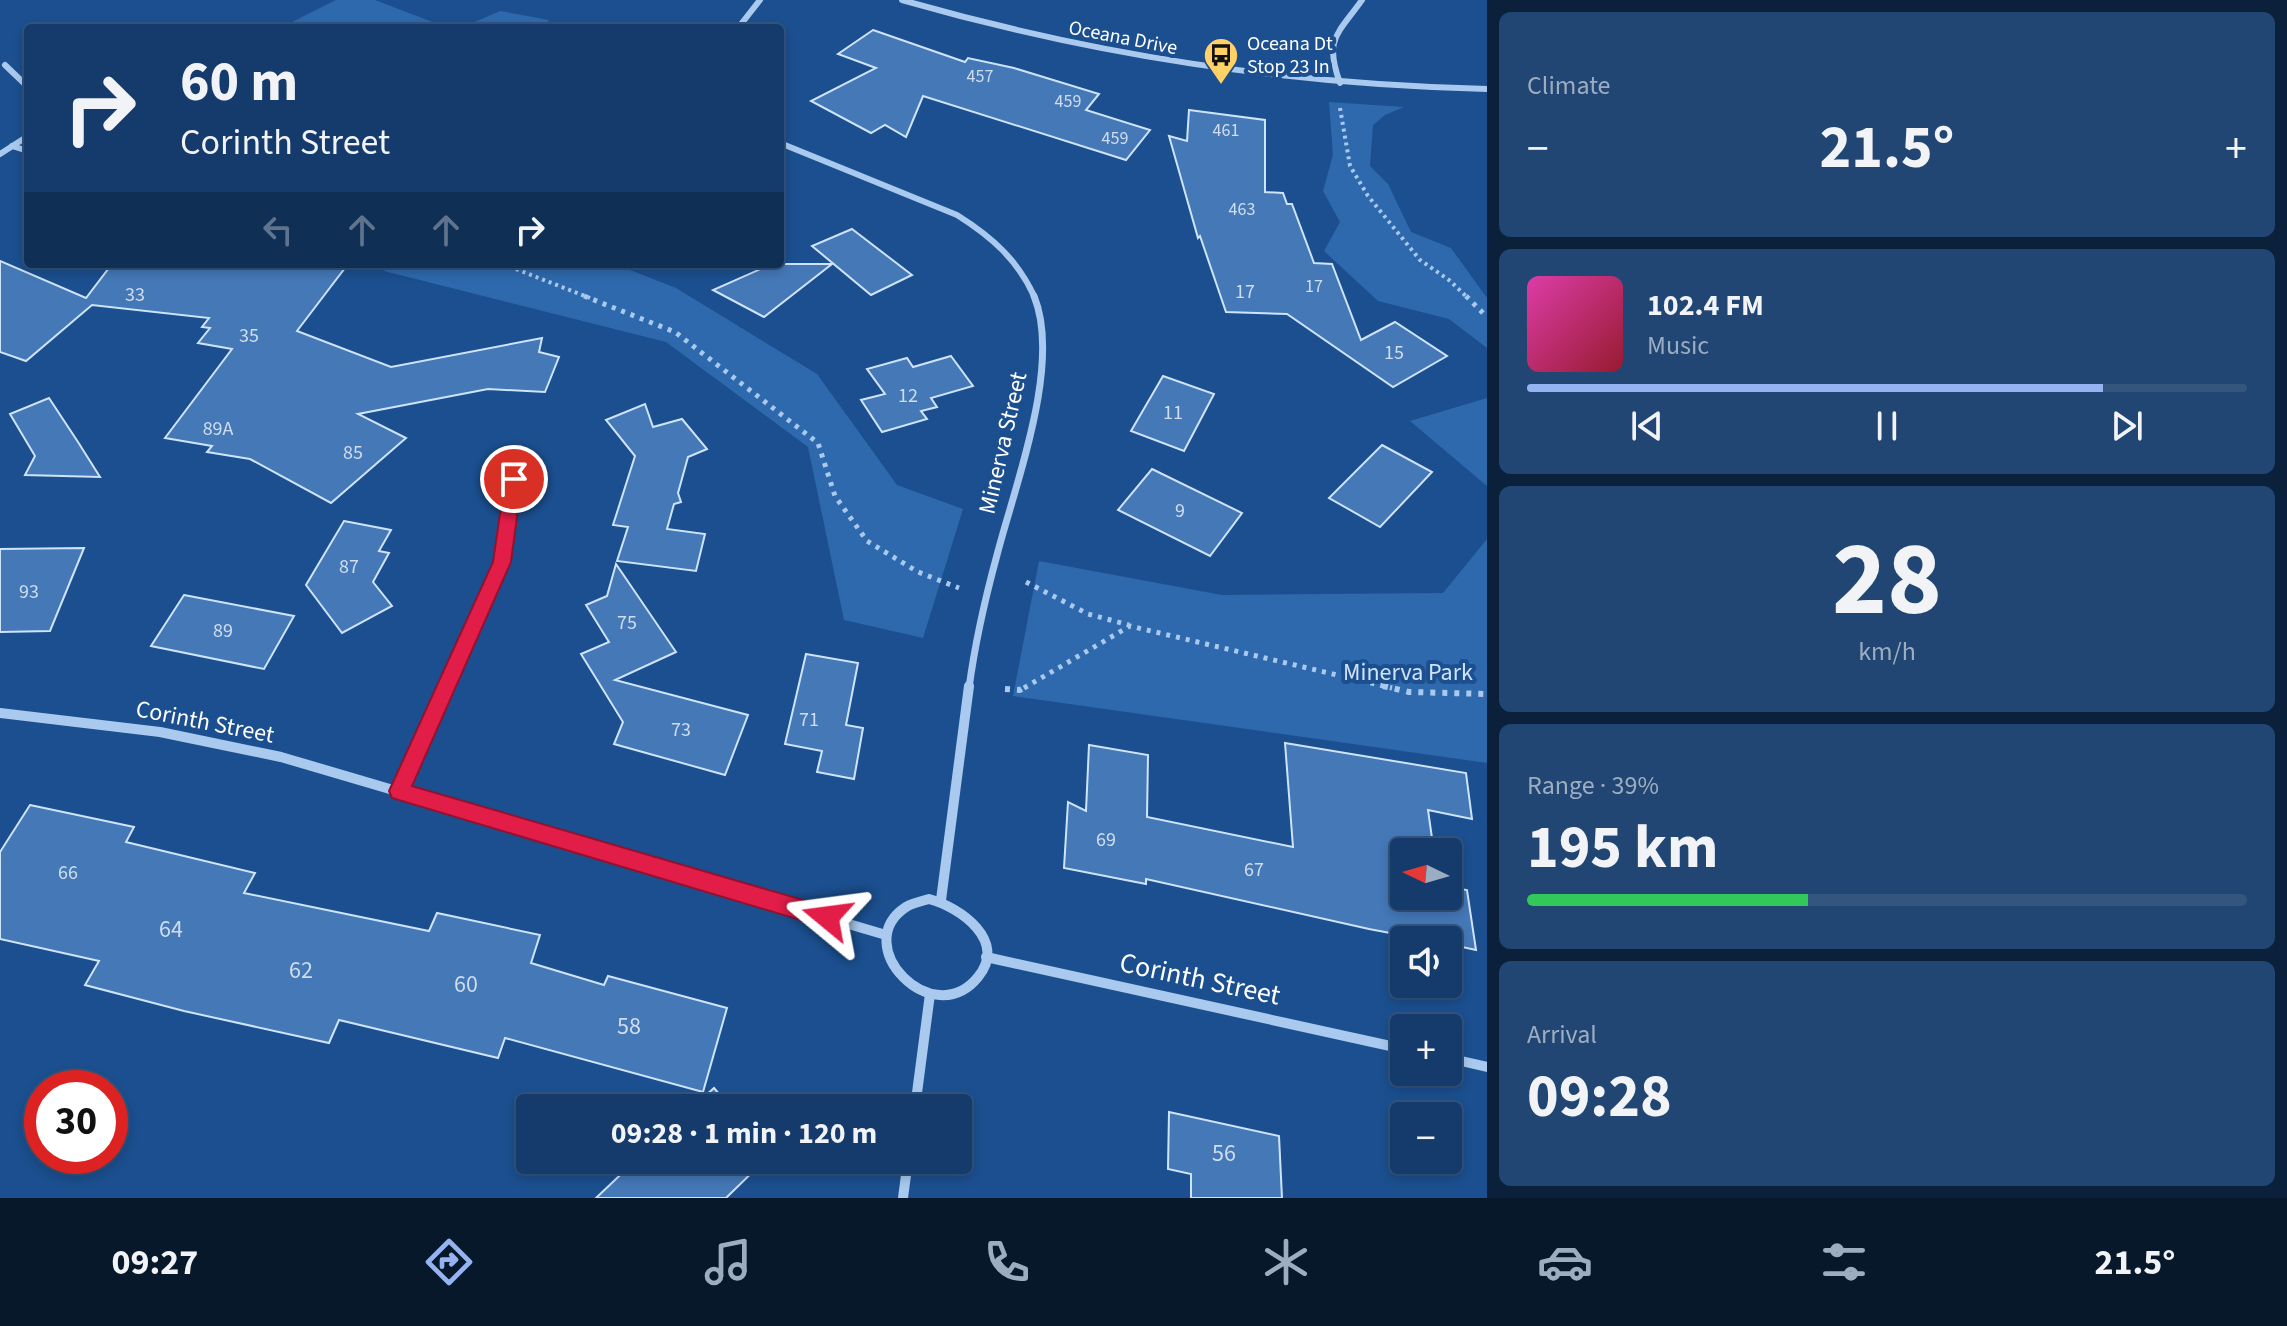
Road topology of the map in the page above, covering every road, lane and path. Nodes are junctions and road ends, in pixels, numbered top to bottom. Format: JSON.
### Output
{"nodes":[{"id":1,"x":760,"y":0,"type":"edge"},
{"id":2,"x":902,"y":0,"type":"edge"},
{"id":3,"x":1362,"y":0,"type":"edge"},
{"id":4,"x":741,"y":24,"type":"edge"},
{"id":5,"x":5,"y":65,"type":"dead end"},
{"id":6,"x":24,"y":83,"type":"edge"},
{"id":7,"x":1340,"y":83,"type":"junction"},
{"id":8,"x":1487,"y":89,"type":"edge"},
{"id":9,"x":1338,"y":99,"type":"dead end"},
{"id":10,"x":24,"y":138,"type":"edge"},
{"id":11,"x":784,"y":145,"type":"edge"},
{"id":12,"x":12,"y":146,"type":"junction"},
{"id":13,"x":24,"y":150,"type":"edge"},
{"id":14,"x":0,"y":154,"type":"edge"},
{"id":15,"x":513,"y":268,"type":"edge"},
{"id":16,"x":1487,"y":317,"type":"edge"},
{"id":17,"x":514,"y":479,"type":"dead end"},
{"id":18,"x":1026,"y":582,"type":"dead end"},
{"id":19,"x":959,"y":588,"type":"dead end"},
{"id":20,"x":1130,"y":626,"type":"junction"},
{"id":21,"x":1005,"y":689,"type":"dead end"},
{"id":22,"x":1487,"y":694,"type":"edge"},
{"id":23,"x":0,"y":713,"type":"edge"},
{"id":24,"x":399,"y":791,"type":"junction"},
{"id":25,"x":941,"y":900,"type":"junction"},
{"id":26,"x":886,"y":935,"type":"junction"},
{"id":27,"x":986,"y":957,"type":"junction"},
{"id":28,"x":930,"y":994,"type":"junction"},
{"id":29,"x":1390,"y":1046,"type":"edge"},
{"id":30,"x":1462,"y":1061,"type":"edge"},
{"id":31,"x":1487,"y":1067,"type":"edge"},
{"id":32,"x":917,"y":1094,"type":"edge"},
{"id":33,"x":906,"y":1174,"type":"edge"},
{"id":34,"x":903,"y":1198,"type":"edge"}],
"edges":[{"from":1,"to":4,"type":"street"},
{"from":2,"to":7,"type":"street","name":"Oceana Drive"},
{"from":3,"to":7,"type":"street"},
{"from":5,"to":6,"type":"street"},
{"from":7,"to":8,"type":"street","name":"Oceana Drive"},
{"from":9,"to":16,"type":"path"},
{"from":10,"to":12,"type":"street"},
{"from":11,"to":25,"type":"street","name":"Minerva Street"},
{"from":12,"to":13,"type":"street"},
{"from":12,"to":14,"type":"street"},
{"from":15,"to":19,"type":"path"},
{"from":17,"to":24,"type":"street"},
{"from":18,"to":20,"type":"path"},
{"from":20,"to":21,"type":"path"},
{"from":20,"to":22,"type":"path"},
{"from":23,"to":24,"type":"street","name":"Corinth Street"},
{"from":24,"to":26,"type":"street","name":"Corinth Street"},
{"from":25,"to":26,"type":"street"},
{"from":25,"to":27,"type":"street"},
{"from":26,"to":28,"type":"street"},
{"from":27,"to":28,"type":"street"},
{"from":27,"to":29,"type":"street","name":"Corinth Street"},
{"from":28,"to":32,"type":"street"},
{"from":30,"to":31,"type":"street"},
{"from":33,"to":34,"type":"street"}]}
